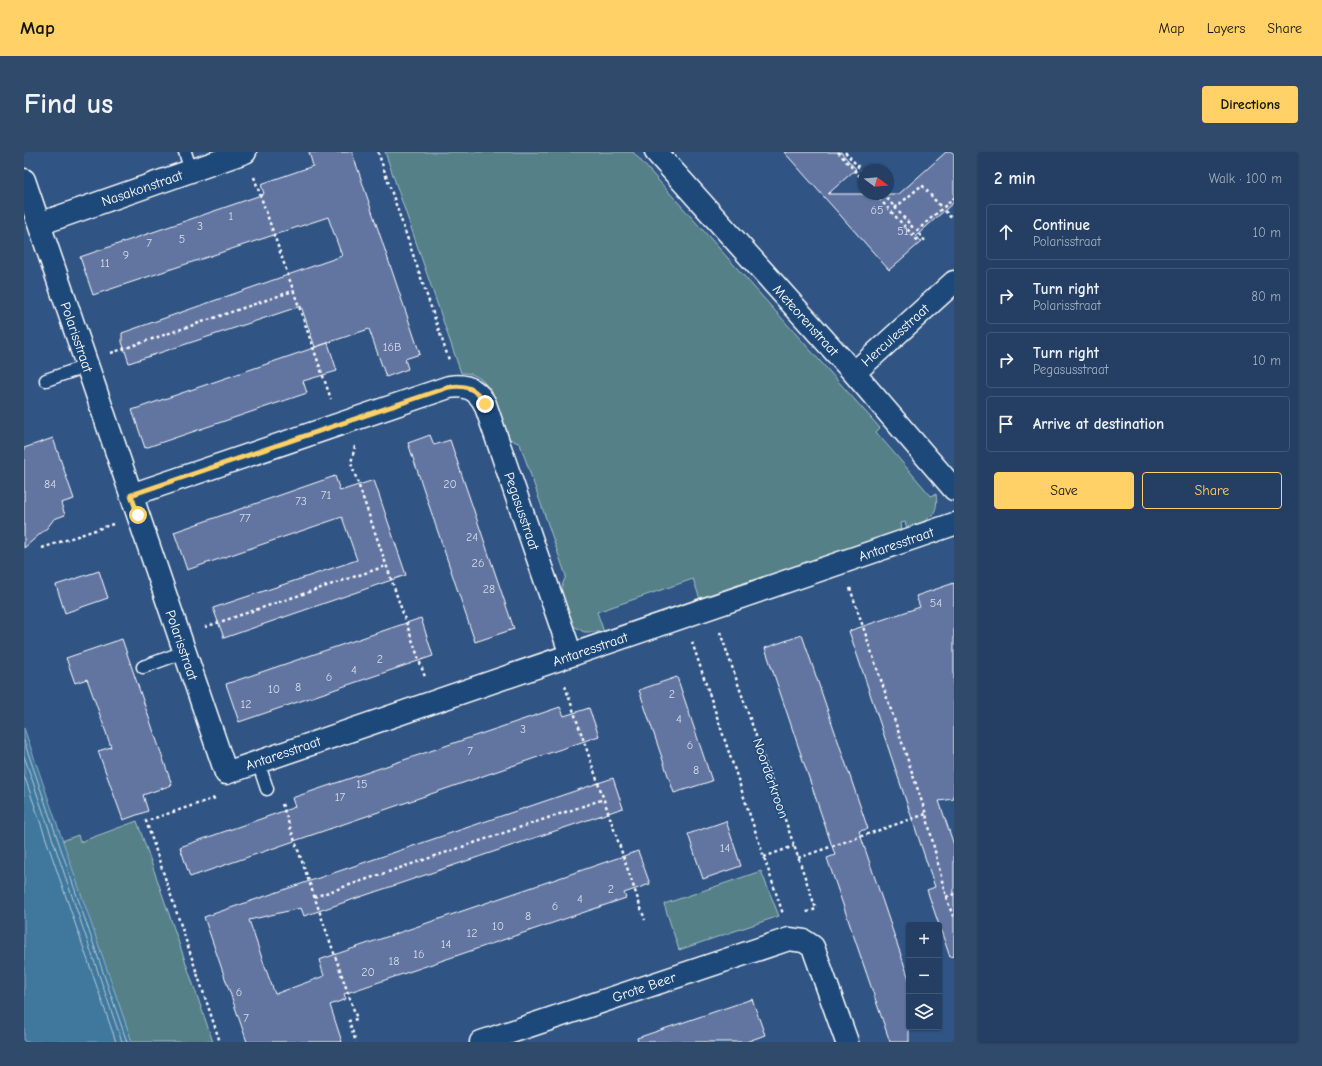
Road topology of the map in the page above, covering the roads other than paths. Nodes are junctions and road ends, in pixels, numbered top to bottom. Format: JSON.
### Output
{"nodes":[{"id":1,"x":245,"y":152,"type":"edge"},
{"id":2,"x":656,"y":152,"type":"edge"},
{"id":3,"x":188,"y":162,"type":"edge"},
{"id":4,"x":24,"y":180,"type":"edge"},
{"id":5,"x":40,"y":224,"type":"junction"},
{"id":6,"x":954,"y":282,"type":"edge"},
{"id":7,"x":87,"y":366,"type":"junction"},
{"id":8,"x":854,"y":373,"type":"junction"},
{"id":9,"x":46,"y":380,"type":"dead end"},
{"id":10,"x":954,"y":488,"type":"edge"},
{"id":11,"x":131,"y":495,"type":"junction"},
{"id":12,"x":954,"y":524,"type":"edge"},
{"id":13,"x":184,"y":652,"type":"junction"},
{"id":14,"x":571,"y":655,"type":"junction"},
{"id":15,"x":143,"y":667,"type":"dead end"},
{"id":16,"x":258,"y":762,"type":"junction"},
{"id":17,"x":226,"y":773,"type":"joint"},
{"id":18,"x":267,"y":789,"type":"dead end"},
{"id":19,"x":481,"y":1042,"type":"edge"},
{"id":20,"x":847,"y":1042,"type":"edge"}],
"edges":[{"from":1,"to":3,"type":"street","name":"Nasakonstraat"},
{"from":2,"to":8,"type":"street","name":"Meteorenstraat"},
{"from":3,"to":5,"type":"street","name":"Nasakonstraat"},
{"from":4,"to":5,"type":"street","name":"Polarisstraat"},
{"from":5,"to":7,"type":"street","name":"Polarisstraat"},
{"from":6,"to":8,"type":"street","name":"Herculesstraat"},
{"from":7,"to":9,"type":"lane"},
{"from":7,"to":11,"type":"street","name":"Polarisstraat"},
{"from":8,"to":10,"type":"street","name":"Meteorenstraat"},
{"from":11,"to":13,"type":"street","name":"Polarisstraat"},
{"from":11,"to":14,"type":"street","name":"Pegasusstraat"},
{"from":12,"to":14,"type":"street","name":"Antaresstraat"},
{"from":13,"to":15,"type":"lane"},
{"from":13,"to":17,"type":"street","name":"Polarisstraat"},
{"from":14,"to":16,"type":"street","name":"Antaresstraat"},
{"from":16,"to":17,"type":"street","name":"Antaresstraat"},
{"from":16,"to":18,"type":"lane"},
{"from":19,"to":20,"type":"street","name":"Grote Beer"}]}
